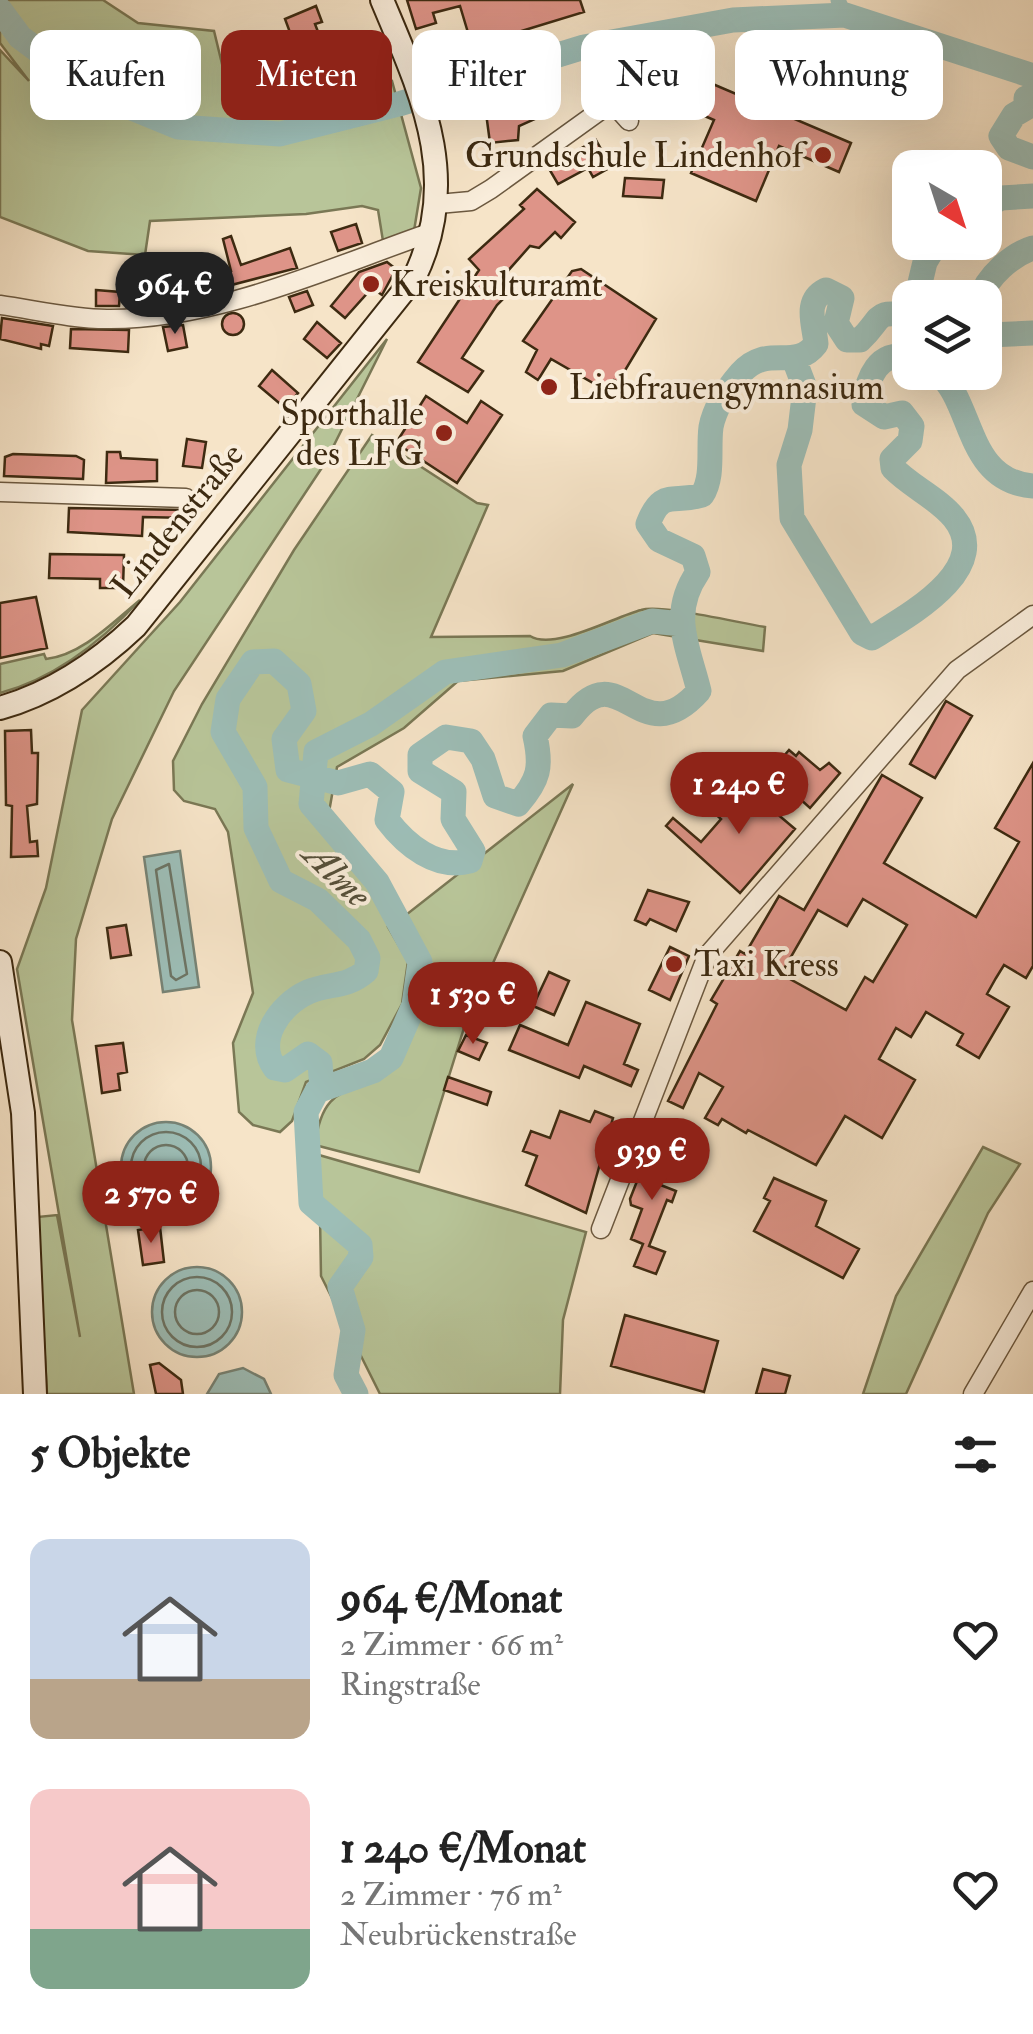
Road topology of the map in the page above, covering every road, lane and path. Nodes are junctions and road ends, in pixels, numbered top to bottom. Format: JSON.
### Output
{"nodes":[{"id":1,"x":382,"y":0,"type":"edge"},
{"id":2,"x":629,"y":121,"type":"dead end"},
{"id":3,"x":438,"y":204,"type":"junction"},
{"id":4,"x":432,"y":232,"type":"junction"},
{"id":5,"x":0,"y":305,"type":"edge"},
{"id":6,"x":0,"y":492,"type":"edge"},
{"id":7,"x":186,"y":498,"type":"dead end"},
{"id":8,"x":1033,"y":615,"type":"edge"},
{"id":9,"x":0,"y":708,"type":"edge"},
{"id":10,"x":0,"y":962,"type":"edge"},
{"id":11,"x":9,"y":1085,"type":"edge"},
{"id":12,"x":601,"y":1229,"type":"dead end"},
{"id":13,"x":1033,"y":1291,"type":"edge"},
{"id":14,"x":35,"y":1394,"type":"edge"},
{"id":15,"x":973,"y":1394,"type":"edge"}],
"edges":[{"from":1,"to":3,"type":"main road","name":"Lindenstraße"},
{"from":2,"to":3,"type":"street"},
{"from":3,"to":4,"type":"main road","name":"Lindenstraße"},
{"from":4,"to":5,"type":"street"},
{"from":4,"to":9,"type":"main road","name":"Lindenstraße"},
{"from":6,"to":7,"type":"street"},
{"from":8,"to":12,"type":"street"},
{"from":10,"to":11,"type":"main road"},
{"from":11,"to":14,"type":"main road"},
{"from":13,"to":15,"type":"street"}]}
